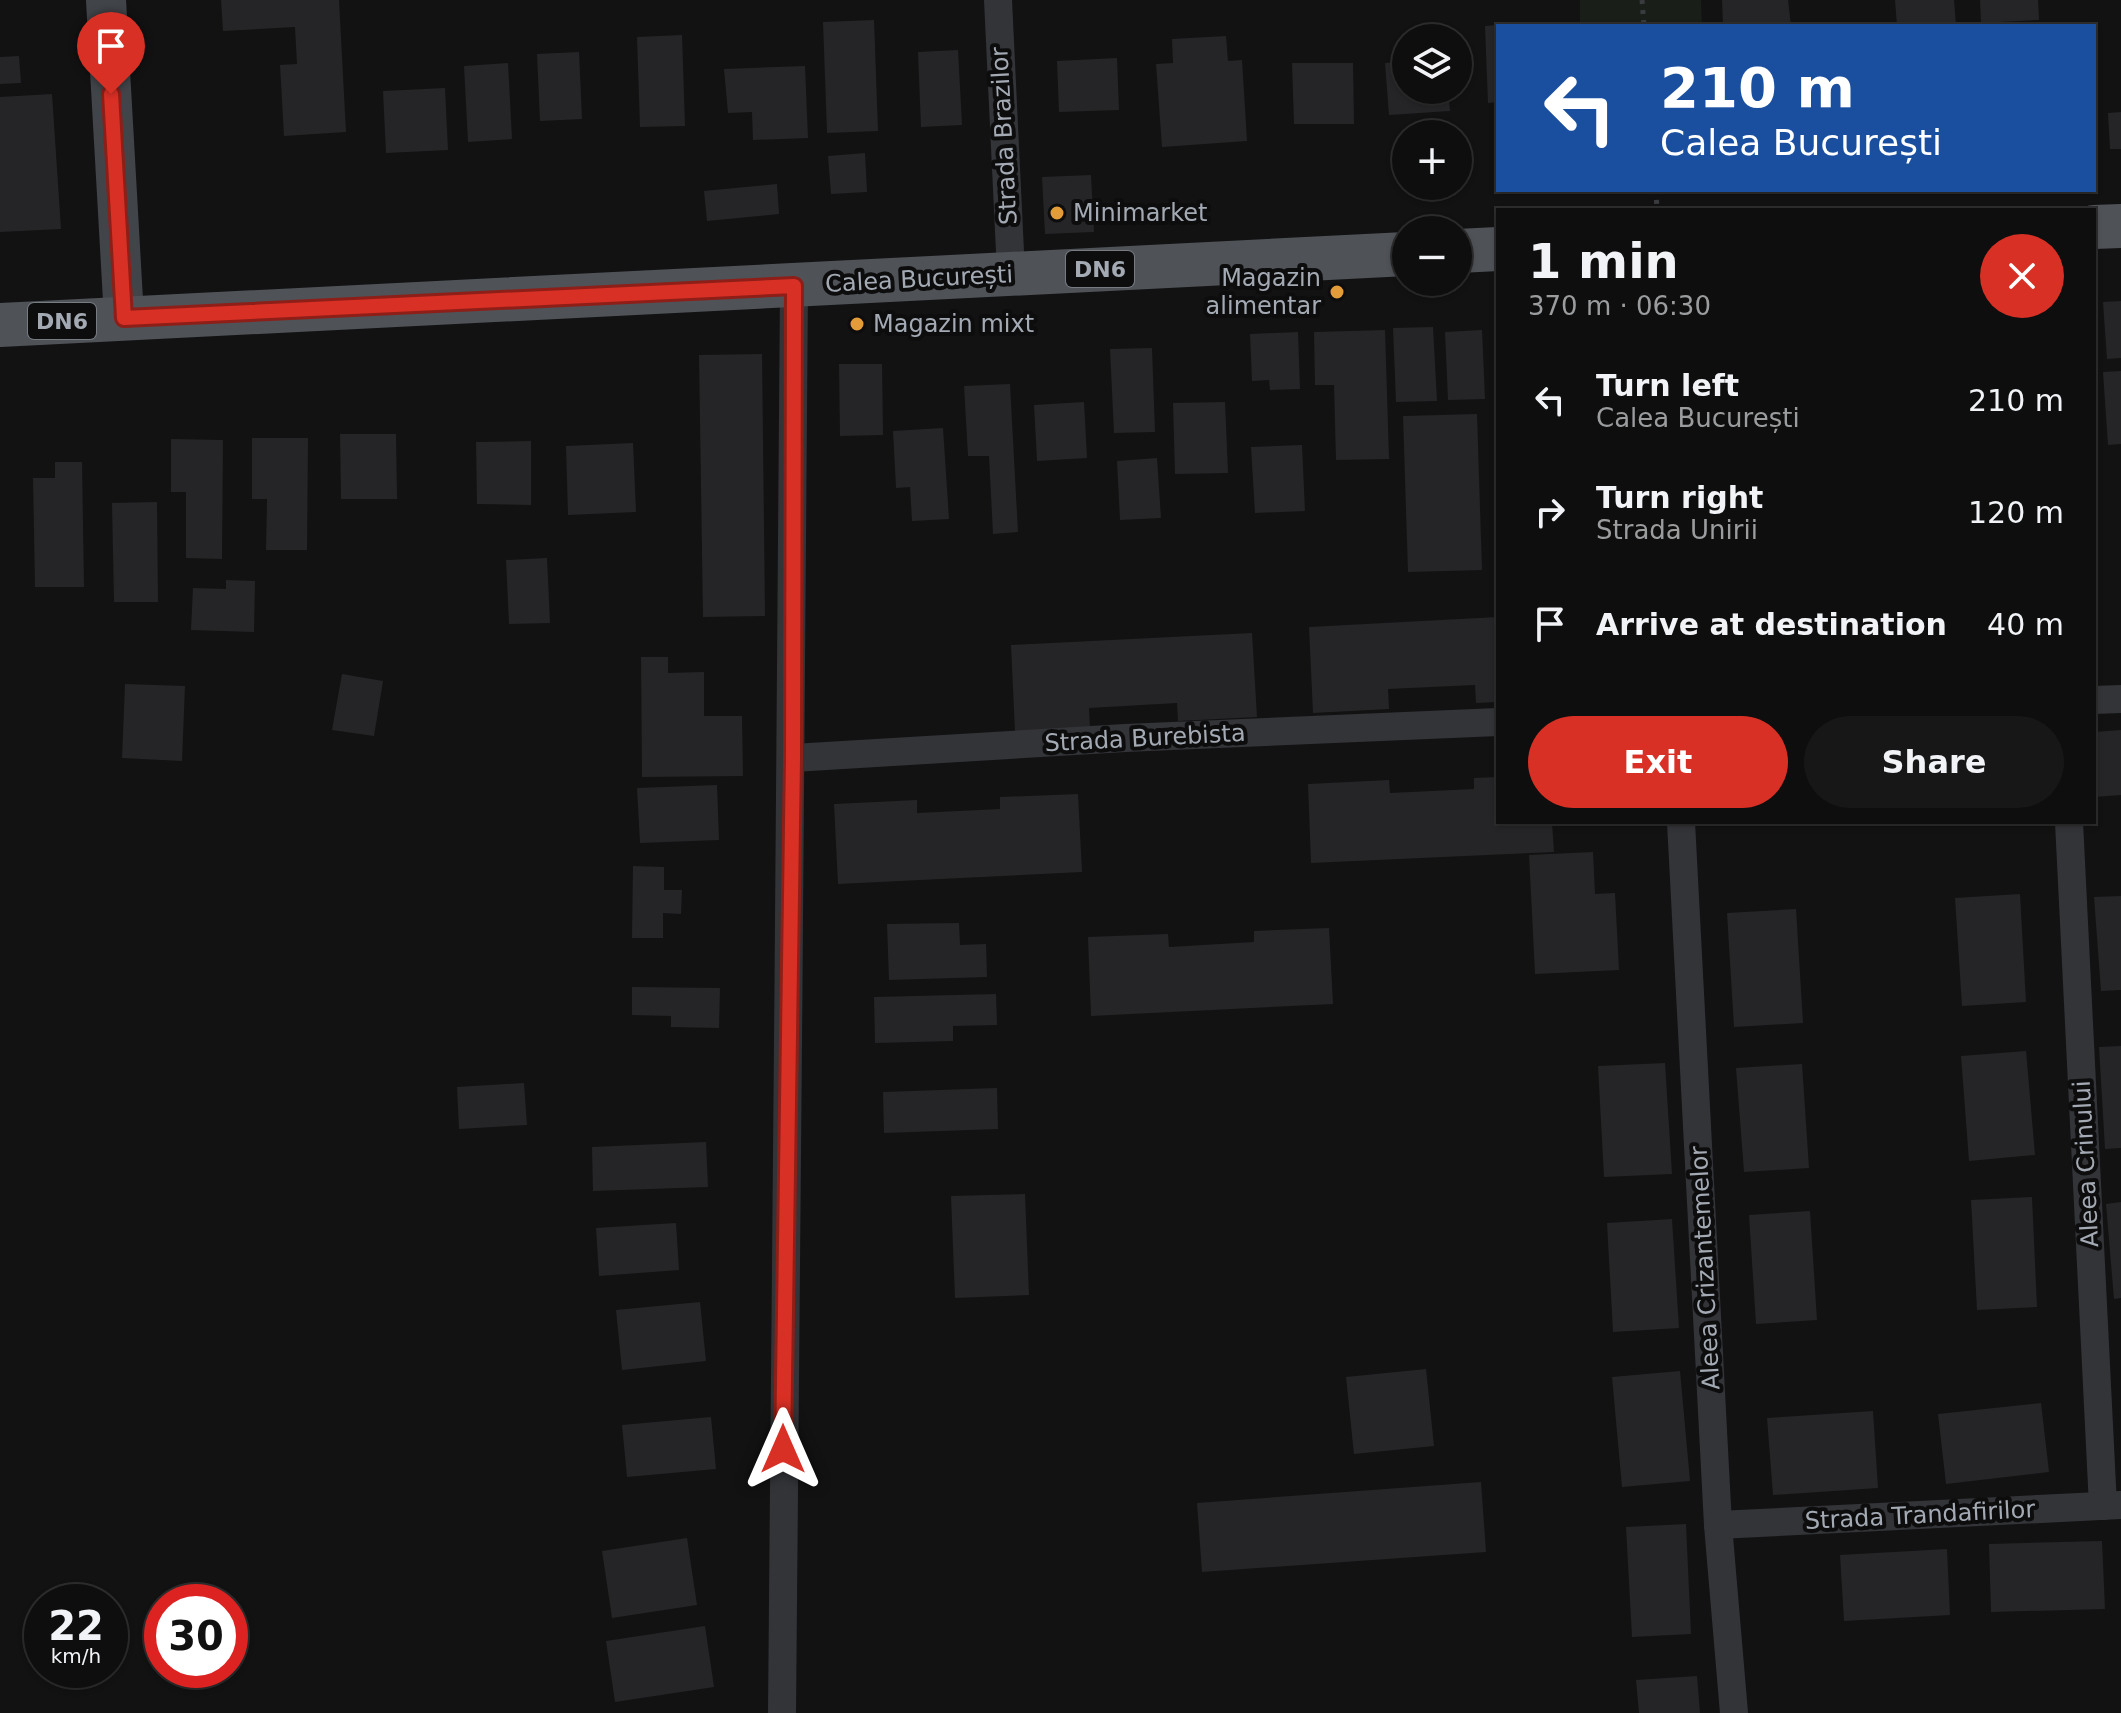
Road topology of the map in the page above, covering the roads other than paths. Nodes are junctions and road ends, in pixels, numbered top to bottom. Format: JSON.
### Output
{"nodes":[{"id":1,"x":106,"y":0,"type":"edge"},
{"id":2,"x":998,"y":0,"type":"edge"},
{"id":3,"x":2121,"y":226,"type":"edge"},
{"id":4,"x":2096,"y":227,"type":"edge"},
{"id":5,"x":1496,"y":249,"type":"edge"},
{"id":6,"x":1472,"y":250,"type":"edge"},
{"id":7,"x":1392,"y":255,"type":"edge"},
{"id":8,"x":1011,"y":273,"type":"junction"},
{"id":9,"x":794,"y":286,"type":"junction"},
{"id":10,"x":124,"y":318,"type":"junction"},
{"id":11,"x":0,"y":325,"type":"edge"},
{"id":12,"x":2121,"y":699,"type":"edge"},
{"id":13,"x":2096,"y":700,"type":"edge"},
{"id":14,"x":1496,"y":722,"type":"edge"},
{"id":15,"x":793,"y":758,"type":"junction"},
{"id":16,"x":1681,"y":824,"type":"edge"},
{"id":17,"x":2069,"y":824,"type":"edge"},
{"id":18,"x":2112,"y":1505,"type":"edge"},
{"id":19,"x":1718,"y":1525,"type":"junction"},
{"id":20,"x":782,"y":1713,"type":"edge"},
{"id":21,"x":1734,"y":1713,"type":"edge"}],
"edges":[{"from":1,"to":10,"type":"main road"},
{"from":2,"to":8,"type":"street","name":"Strada Brazilor"},
{"from":3,"to":4,"type":"main road"},
{"from":5,"to":6,"type":"main road"},
{"from":7,"to":8,"type":"main road","name":"Calea București","number":"DN6"},
{"from":8,"to":9,"type":"main road","name":"Calea București","number":"DN6"},
{"from":9,"to":10,"type":"main road","name":"Calea București","number":"DN6"},
{"from":9,"to":15,"type":"street"},
{"from":10,"to":11,"type":"main road","name":"Calea București","number":"DN6"},
{"from":12,"to":13,"type":"street"},
{"from":14,"to":15,"type":"street","name":"Strada Burebista"},
{"from":15,"to":20,"type":"street"},
{"from":16,"to":19,"type":"street","name":"Aleea Crizantemelor"},
{"from":17,"to":18,"type":"street","name":"Aleea Crinului"},
{"from":18,"to":19,"type":"street","name":"Strada Trandafirilor"},
{"from":19,"to":21,"type":"street","name":"Aleea Crizantemelor"}]}
